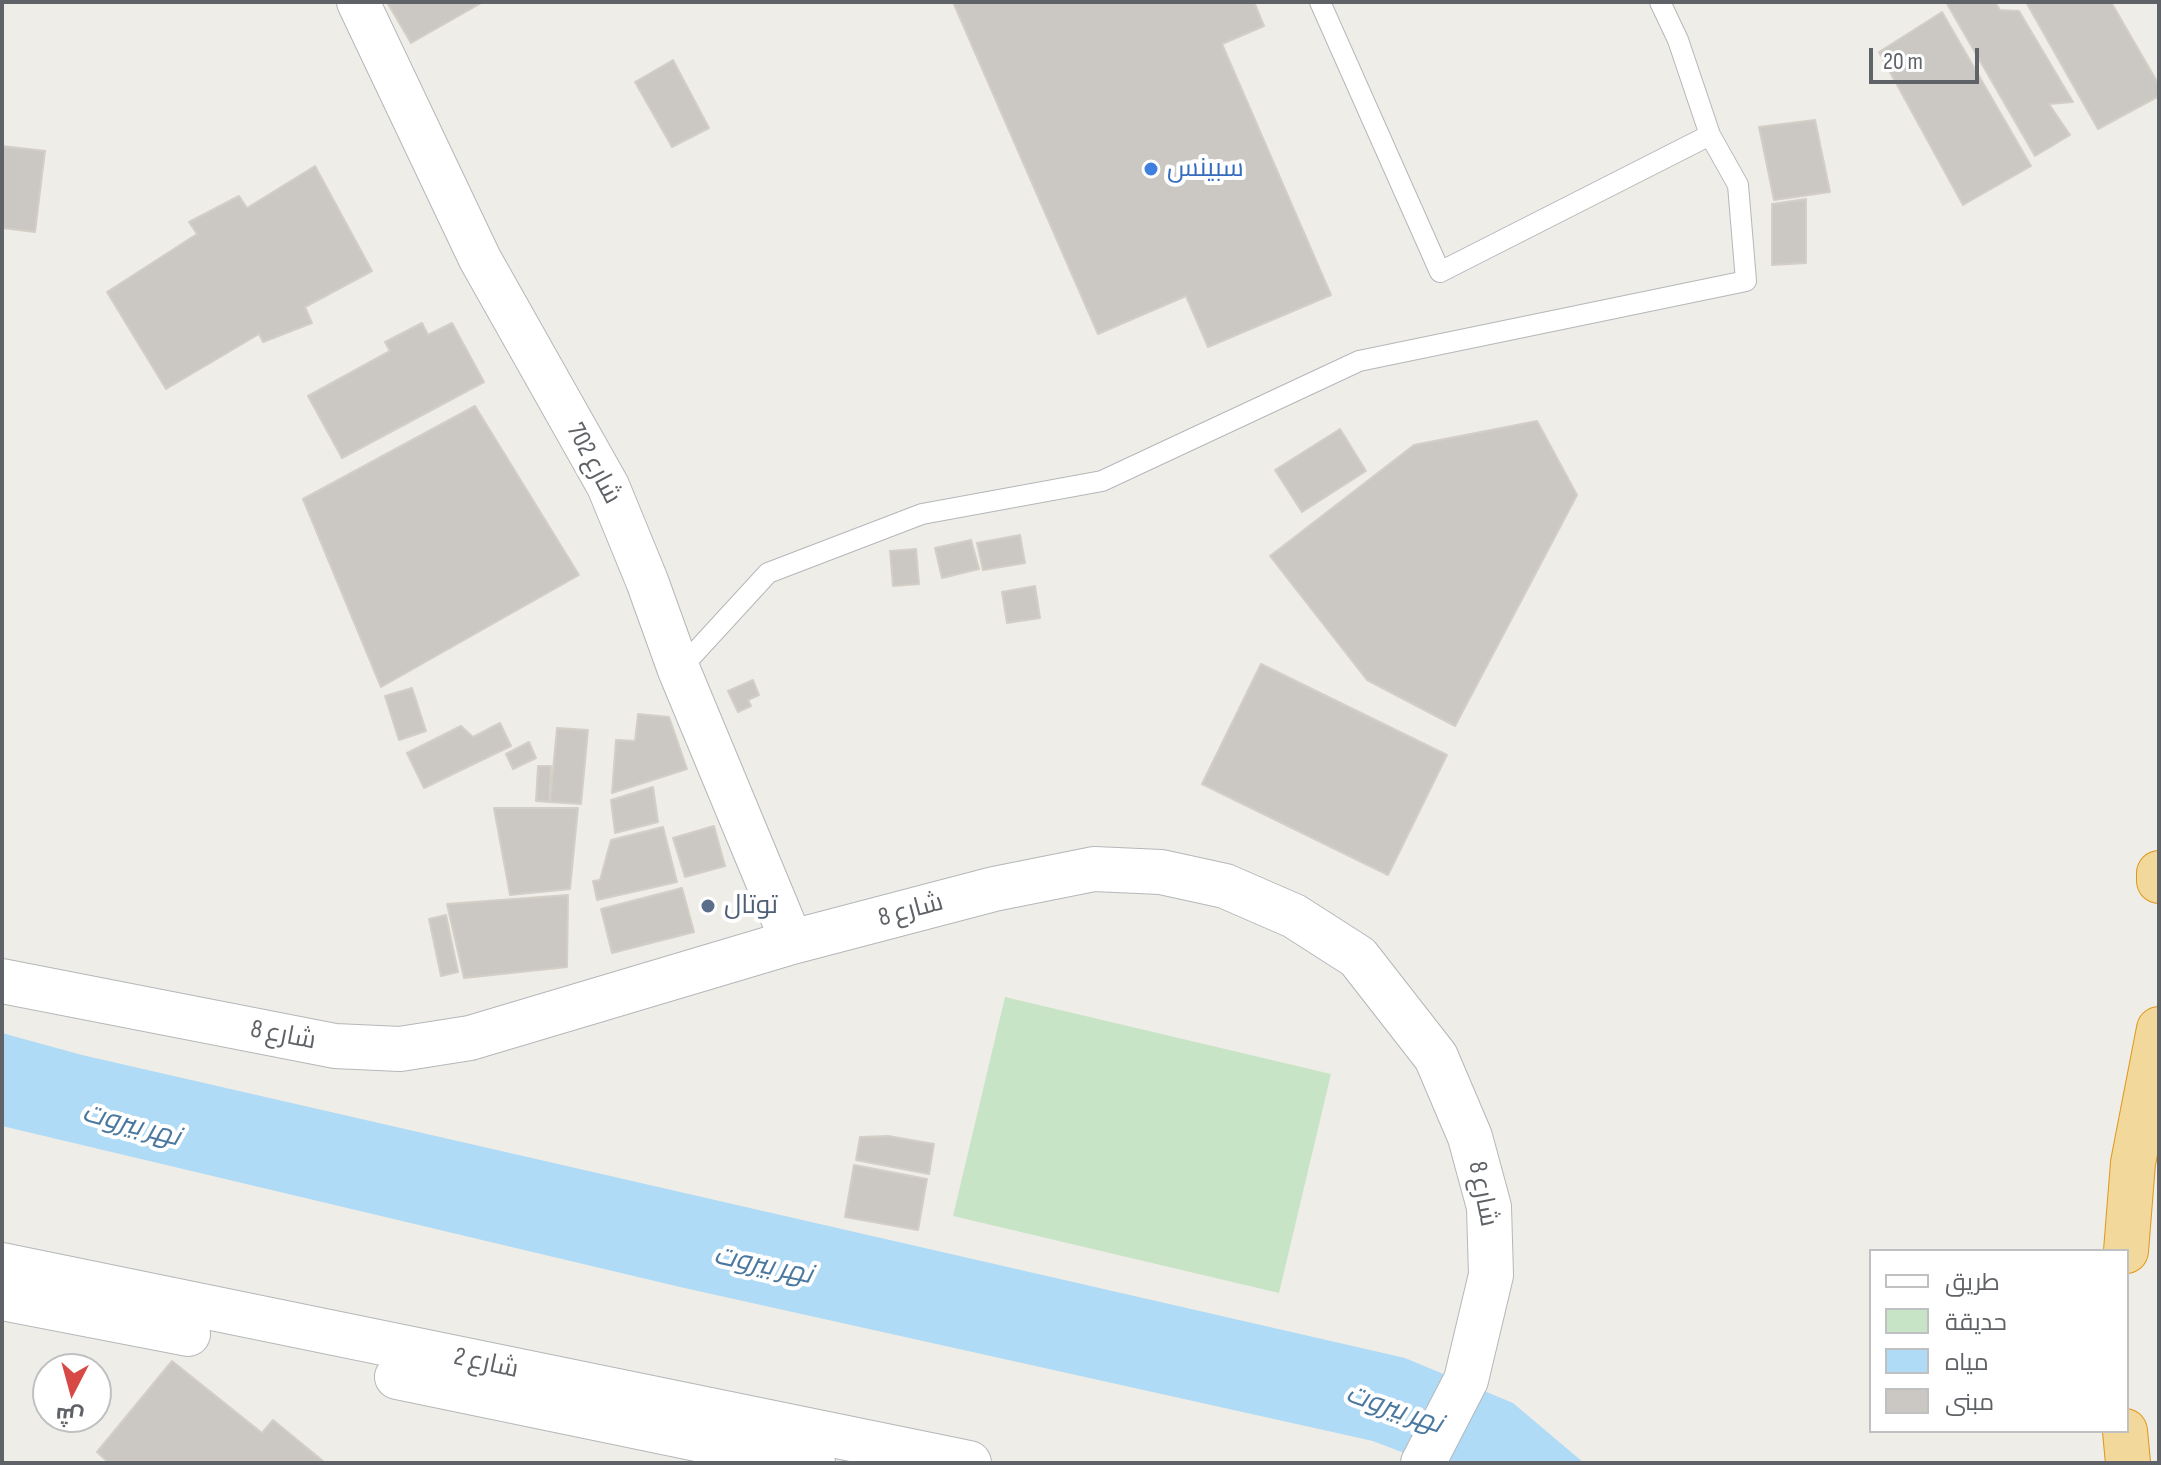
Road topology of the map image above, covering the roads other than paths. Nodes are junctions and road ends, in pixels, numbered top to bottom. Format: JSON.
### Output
{"nodes":[{"id":1,"x":358,"y":2,"type":"edge"},
{"id":2,"x":1320,"y":2,"type":"edge"},
{"id":3,"x":1660,"y":2,"type":"edge"},
{"id":4,"x":1710,"y":135,"type":"junction"},
{"id":5,"x":679,"y":670,"type":"junction"},
{"id":6,"x":2159,"y":873,"type":"edge"},
{"id":7,"x":2159,"y":881,"type":"edge"},
{"id":8,"x":792,"y":942,"type":"junction"},
{"id":9,"x":2,"y":981,"type":"edge"},
{"id":10,"x":2159,"y":1029,"type":"edge"},
{"id":11,"x":2126,"y":1249,"type":"edge"},
{"id":12,"x":2,"y":1265,"type":"edge"},
{"id":13,"x":2,"y":1298,"type":"edge"},
{"id":14,"x":2125,"y":1433,"type":"edge"},
{"id":15,"x":813,"y":1463,"type":"edge"},
{"id":16,"x":969,"y":1463,"type":"edge"},
{"id":17,"x":1423,"y":1463,"type":"edge"},
{"id":18,"x":2128,"y":1463,"type":"edge"}],
"edges":[{"from":1,"to":5,"type":"street","name":"شارع 702"},
{"from":2,"to":4,"type":"lane"},
{"from":3,"to":4,"type":"lane"},
{"from":4,"to":5,"type":"lane"},
{"from":5,"to":8,"type":"street","name":"شارع 702"},
{"from":6,"to":7,"type":"highway"},
{"from":8,"to":9,"type":"street","name":"شارع 8"},
{"from":8,"to":17,"type":"street","name":"شارع 8"},
{"from":10,"to":11,"type":"highway"},
{"from":12,"to":16,"type":"street","name":"شارع 2"},
{"from":13,"to":15,"type":"street","name":"شارع 2"},
{"from":14,"to":18,"type":"highway"}]}
